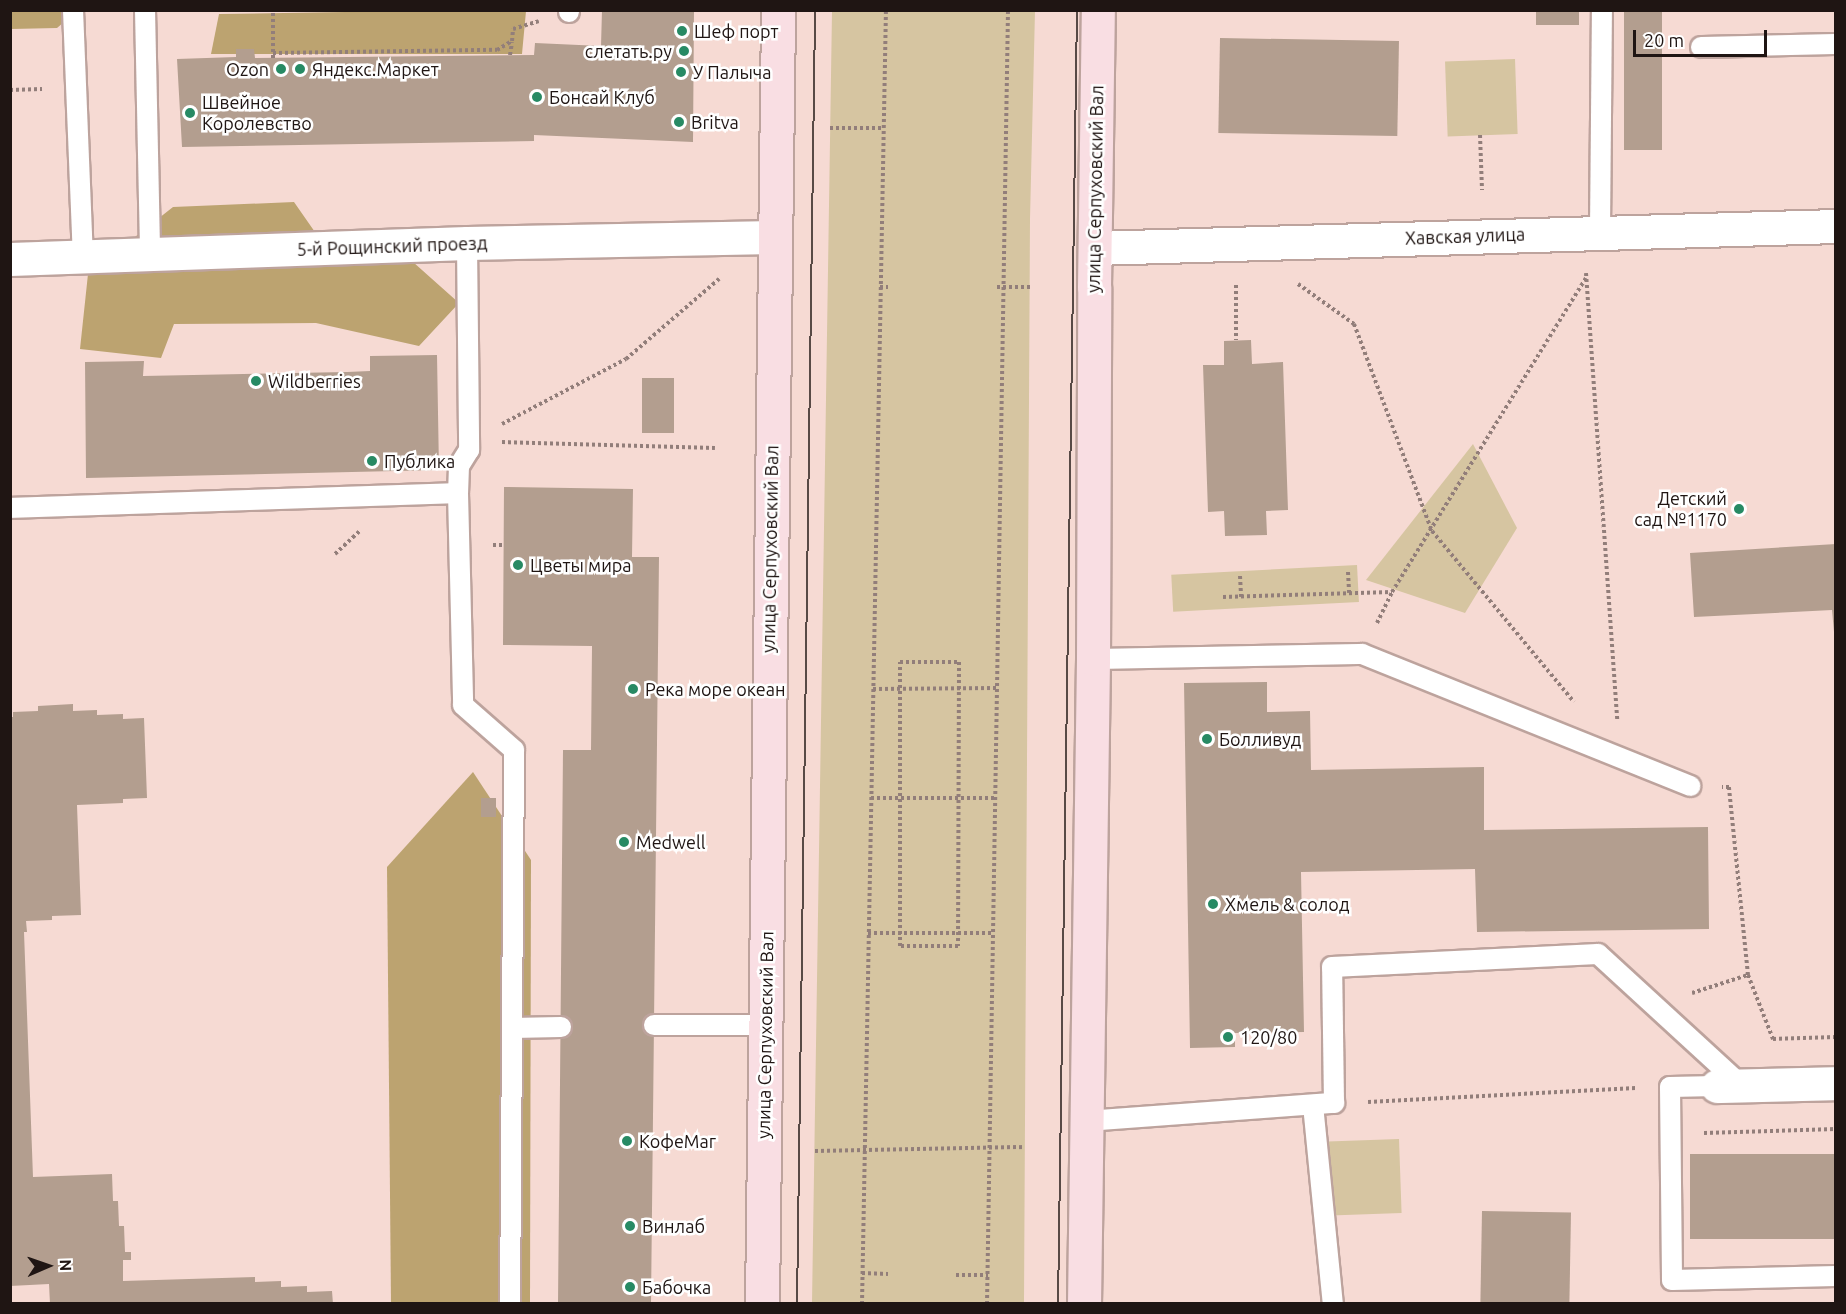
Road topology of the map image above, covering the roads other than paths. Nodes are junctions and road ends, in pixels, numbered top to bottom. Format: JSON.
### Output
{"nodes":[{"id":1,"x":73,"y":10,"type":"edge"},
{"id":2,"x":145,"y":10,"type":"edge"},
{"id":3,"x":778,"y":10,"type":"edge"},
{"id":4,"x":1098,"y":10,"type":"edge"},
{"id":5,"x":1602,"y":10,"type":"edge"},
{"id":6,"x":1836,"y":44,"type":"edge"},
{"id":7,"x":1701,"y":47,"type":"dead end"},
{"id":8,"x":1836,"y":226,"type":"edge"},
{"id":9,"x":1591,"y":233,"type":"junction"},
{"id":10,"x":774,"y":237,"type":"junction"},
{"id":11,"x":467,"y":243,"type":"junction"},
{"id":12,"x":1095,"y":248,"type":"junction"},
{"id":13,"x":150,"y":255,"type":"junction"},
{"id":14,"x":83,"y":257,"type":"junction"},
{"id":15,"x":10,"y":259,"type":"edge"},
{"id":16,"x":458,"y":493,"type":"junction"},
{"id":17,"x":10,"y":508,"type":"edge"},
{"id":18,"x":1093,"y":659,"type":"junction"},
{"id":19,"x":1691,"y":786,"type":"road end"},
{"id":20,"x":654,"y":1025,"type":"dead end"},
{"id":21,"x":765,"y":1025,"type":"junction"},
{"id":22,"x":561,"y":1027,"type":"dead end"},
{"id":23,"x":512,"y":1028,"type":"junction"},
{"id":24,"x":1836,"y":1083,"type":"edge"},
{"id":25,"x":1729,"y":1085,"type":"junction"},
{"id":26,"x":1313,"y":1105,"type":"junction"},
{"id":27,"x":1086,"y":1121,"type":"junction"},
{"id":28,"x":1836,"y":1276,"type":"edge"},
{"id":29,"x":510,"y":1304,"type":"edge"},
{"id":30,"x":762,"y":1304,"type":"edge"},
{"id":31,"x":1084,"y":1304,"type":"edge"},
{"id":32,"x":1333,"y":1304,"type":"edge"}],
"edges":[{"from":1,"to":14,"type":"lane"},
{"from":2,"to":13,"type":"lane"},
{"from":3,"to":10,"type":"main road","name":"улица Серпуховский Вал"},
{"from":4,"to":12,"type":"main road","name":"улица Серпуховский Вал"},
{"from":5,"to":9,"type":"lane"},
{"from":6,"to":7,"type":"lane"},
{"from":8,"to":9,"type":"street","name":"Хавская улица"},
{"from":9,"to":12,"type":"street","name":"Хавская улица"},
{"from":10,"to":11,"type":"street","name":"5-й Рощинский проезд"},
{"from":10,"to":21,"type":"main road","name":"улица Серпуховский Вал"},
{"from":11,"to":13,"type":"street","name":"5-й Рощинский проезд"},
{"from":11,"to":16,"type":"lane"},
{"from":12,"to":18,"type":"main road","name":"улица Серпуховский Вал"},
{"from":13,"to":14,"type":"street","name":"5-й Рощинский проезд"},
{"from":14,"to":15,"type":"street","name":"5-й Рощинский проезд"},
{"from":16,"to":17,"type":"lane"},
{"from":16,"to":23,"type":"lane"},
{"from":18,"to":19,"type":"lane"},
{"from":18,"to":27,"type":"main road","name":"улица Серпуховский Вал"},
{"from":20,"to":21,"type":"lane"},
{"from":21,"to":30,"type":"main road","name":"улица Серпуховский Вал"},
{"from":22,"to":23,"type":"lane"},
{"from":23,"to":29,"type":"lane"},
{"from":24,"to":25,"type":"street"},
{"from":25,"to":26,"type":"lane"},
{"from":25,"to":28,"type":"lane"},
{"from":26,"to":27,"type":"lane"},
{"from":26,"to":32,"type":"lane"},
{"from":27,"to":31,"type":"main road","name":"улица Серпуховский Вал"}]}
